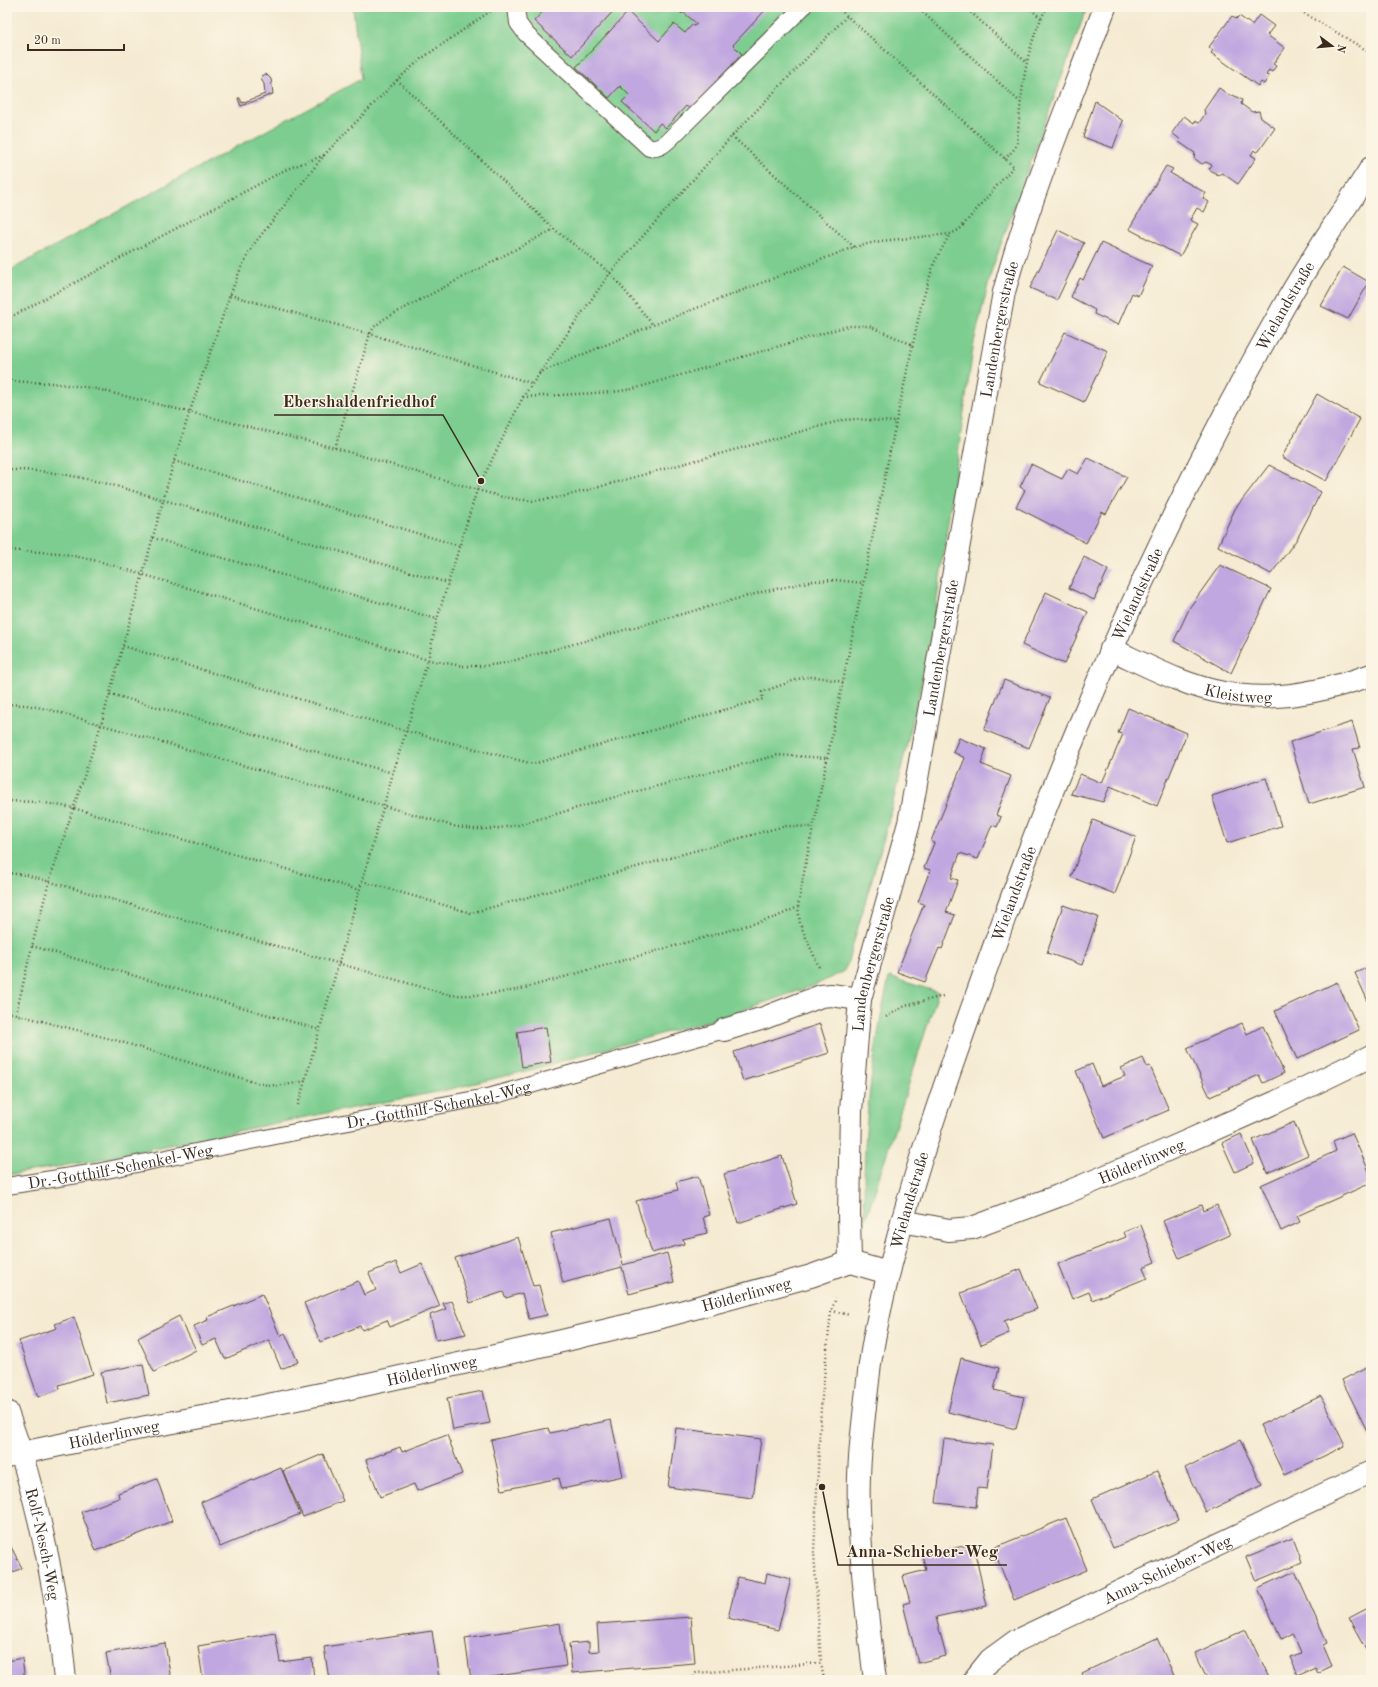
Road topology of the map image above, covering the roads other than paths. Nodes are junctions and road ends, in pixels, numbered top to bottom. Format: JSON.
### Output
{"nodes":[{"id":1,"x":516,"y":7,"type":"edge"},
{"id":2,"x":803,"y":7,"type":"edge"},
{"id":3,"x":1105,"y":7,"type":"edge"},
{"id":4,"x":1371,"y":168,"type":"edge"},
{"id":5,"x":1111,"y":650,"type":"junction"},
{"id":6,"x":1371,"y":675,"type":"edge"},
{"id":7,"x":860,"y":999,"type":"junction"},
{"id":8,"x":724,"y":1030,"type":"joint"},
{"id":9,"x":1371,"y":1056,"type":"edge"},
{"id":10,"x":7,"y":1186,"type":"edge"},
{"id":11,"x":902,"y":1221,"type":"junction"},
{"id":12,"x":850,"y":1262,"type":"junction"},
{"id":13,"x":888,"y":1273,"type":"junction"},
{"id":14,"x":7,"y":1412,"type":"edge"},
{"id":15,"x":14,"y":1455,"type":"edge"},
{"id":16,"x":1371,"y":1472,"type":"edge"},
{"id":17,"x":65,"y":1680,"type":"edge"},
{"id":18,"x":875,"y":1680,"type":"edge"},
{"id":19,"x":974,"y":1680,"type":"edge"}],
"edges":[{"from":1,"to":2,"type":"lane"},
{"from":3,"to":7,"type":"street","name":"Landenbergerstraße"},
{"from":4,"to":5,"type":"street","name":"Wielandstraße"},
{"from":5,"to":6,"type":"street","name":"Kleistweg"},
{"from":5,"to":11,"type":"street","name":"Wielandstraße"},
{"from":7,"to":8,"type":"street","name":"Dr.-Gotthilf-Schenkel-Weg"},
{"from":7,"to":12,"type":"street","name":"Landenbergerstraße"},
{"from":8,"to":10,"type":"lane","name":"Dr.-Gotthilf-Schenkel-Weg"},
{"from":9,"to":11,"type":"street","name":"Hölderlinweg"},
{"from":11,"to":13,"type":"street","name":"Wielandstraße"},
{"from":12,"to":13,"type":"street"},
{"from":12,"to":15,"type":"street","name":"Hölderlinweg"},
{"from":13,"to":18,"type":"street","name":"Wielandstraße"},
{"from":14,"to":15,"type":"street","name":"Rolf-Nesch-Weg"},
{"from":15,"to":17,"type":"street","name":"Rolf-Nesch-Weg"},
{"from":16,"to":19,"type":"street","name":"Anna-Schieber-Weg"}]}
